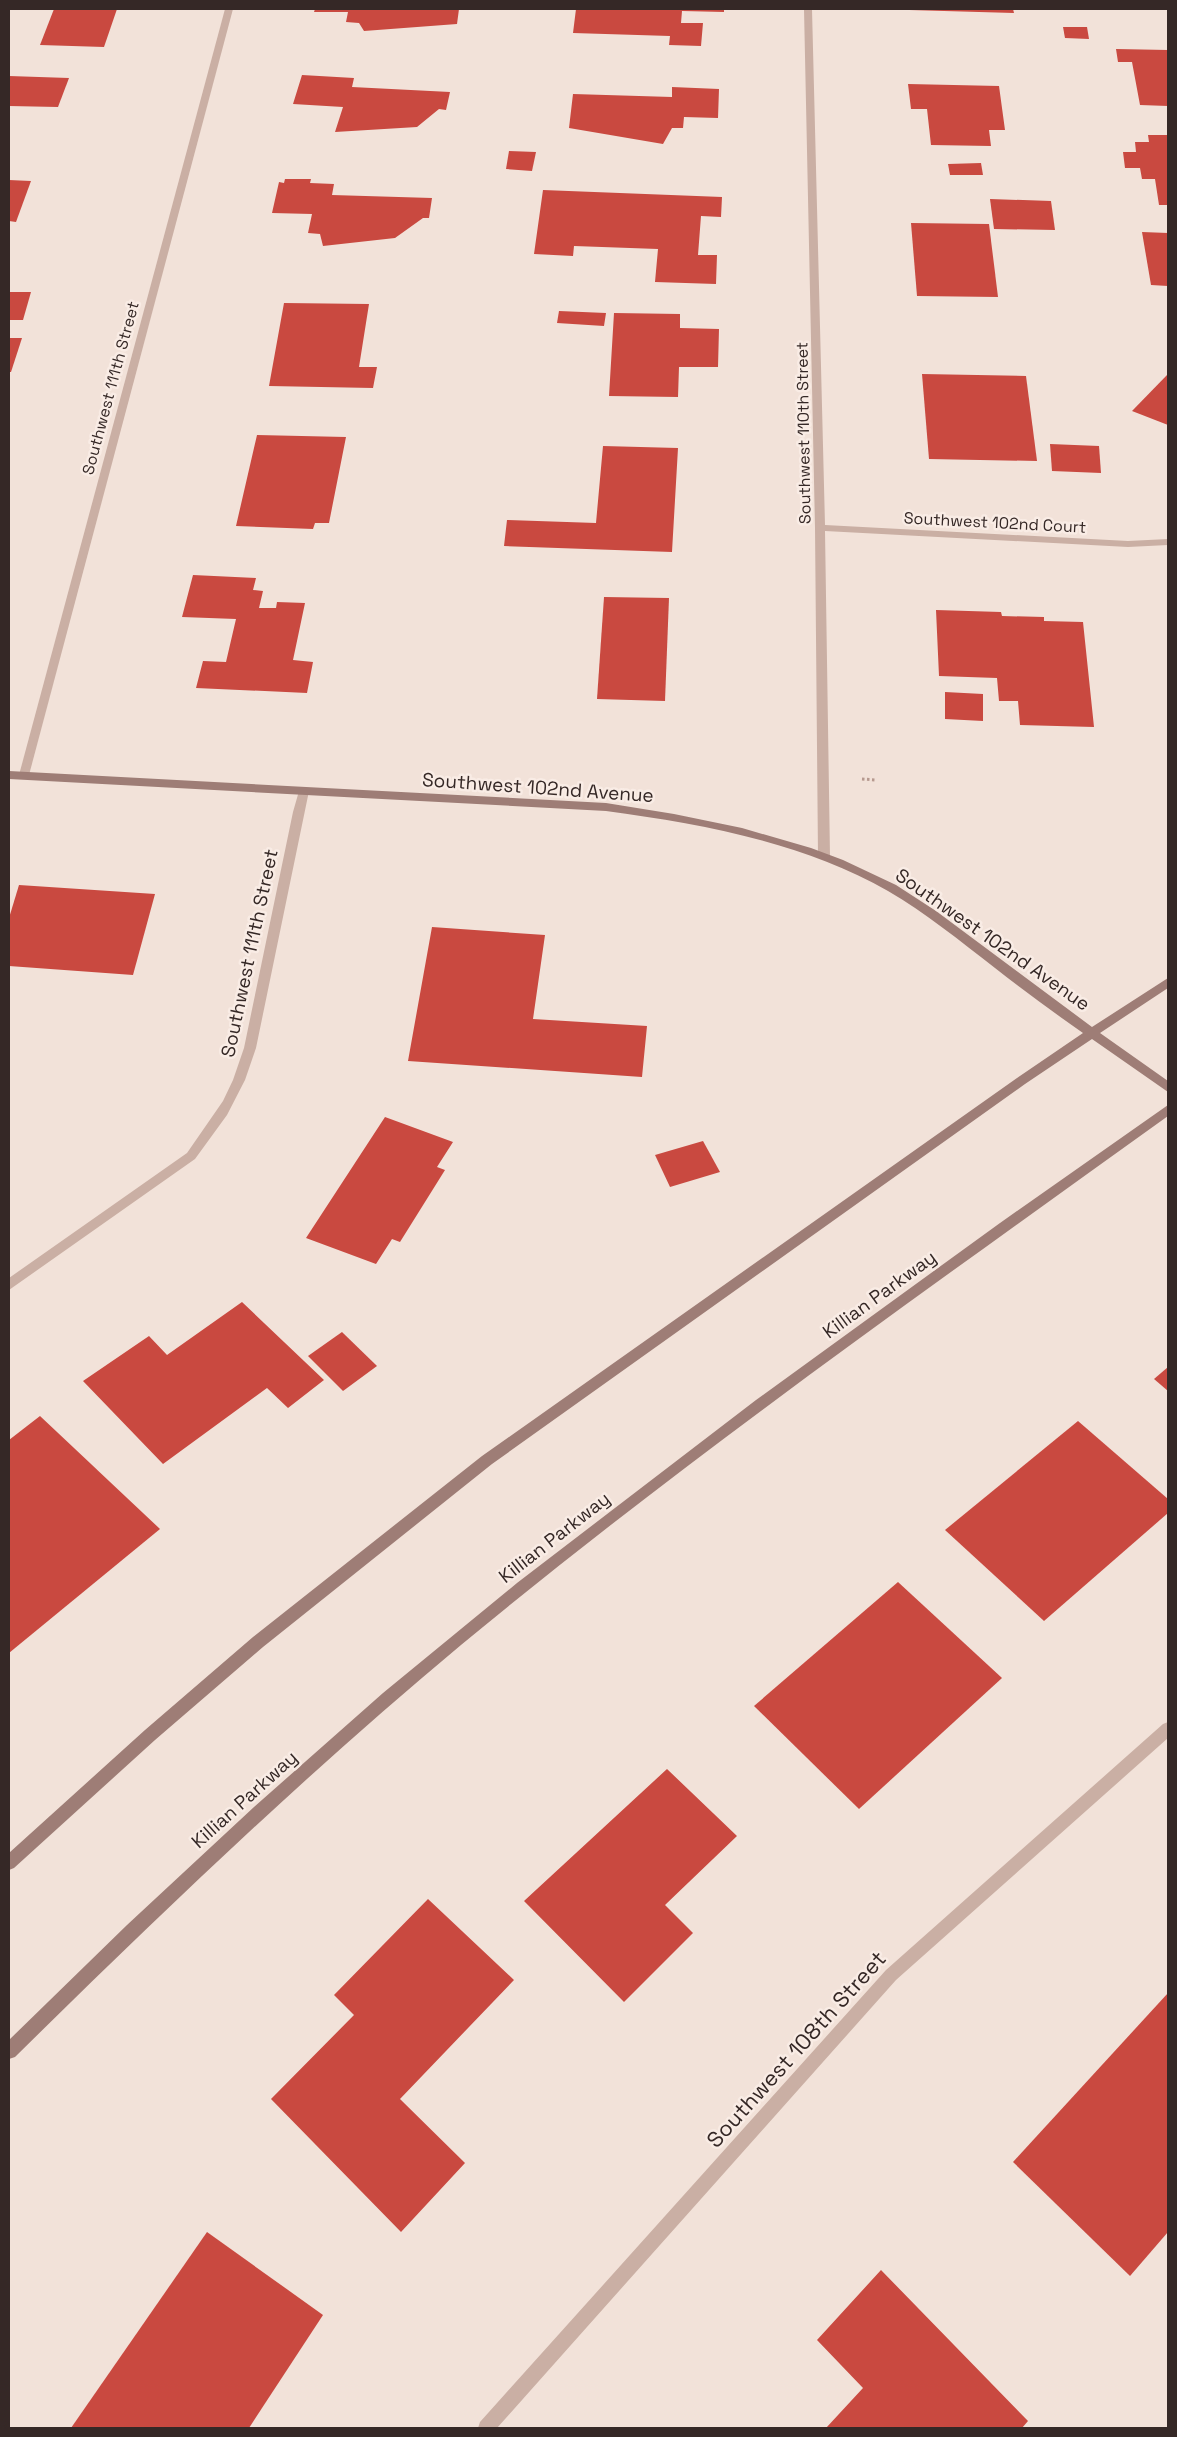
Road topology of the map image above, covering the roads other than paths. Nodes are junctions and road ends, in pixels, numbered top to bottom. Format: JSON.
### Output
{"nodes":[{"id":1,"x":229,"y":9,"type":"edge"},
{"id":2,"x":808,"y":9,"type":"edge"},
{"id":3,"x":820,"y":528,"type":"junction"},
{"id":4,"x":1168,"y":542,"type":"edge"},
{"id":5,"x":9,"y":774,"type":"edge"},
{"id":6,"x":24,"y":775,"type":"junction"},
{"id":7,"x":304,"y":791,"type":"junction"},
{"id":8,"x":824,"y":856,"type":"junction"},
{"id":9,"x":1168,"y":982,"type":"edge"},
{"id":10,"x":1092,"y":1032,"type":"junction"},
{"id":11,"x":1168,"y":1086,"type":"edge"},
{"id":12,"x":1168,"y":1110,"type":"edge"},
{"id":13,"x":9,"y":1285,"type":"edge"},
{"id":14,"x":1168,"y":1729,"type":"edge"},
{"id":15,"x":9,"y":1863,"type":"edge"},
{"id":16,"x":9,"y":2051,"type":"edge"},
{"id":17,"x":486,"y":2428,"type":"edge"}],
"edges":[{"from":1,"to":6,"type":"street","name":"Southwest 111th Street"},
{"from":2,"to":3,"type":"street","name":"Southwest 110th Street"},
{"from":3,"to":4,"type":"street","name":"Southwest 102nd Court"},
{"from":3,"to":8,"type":"street","name":"Southwest 110th Street"},
{"from":5,"to":6,"type":"main road","name":"Southwest 102nd Avenue"},
{"from":6,"to":7,"type":"main road","name":"Southwest 102nd Avenue"},
{"from":7,"to":8,"type":"main road","name":"Southwest 102nd Avenue"},
{"from":7,"to":13,"type":"street","name":"Southwest 111th Street"},
{"from":8,"to":10,"type":"main road","name":"Southwest 102nd Avenue"},
{"from":9,"to":10,"type":"main road"},
{"from":10,"to":11,"type":"main road","name":"Southwest 102nd Avenue"},
{"from":10,"to":15,"type":"main road"},
{"from":12,"to":16,"type":"main road","name":"Killian Parkway"},
{"from":14,"to":17,"type":"street","name":"Southwest 108th Street"}]}
